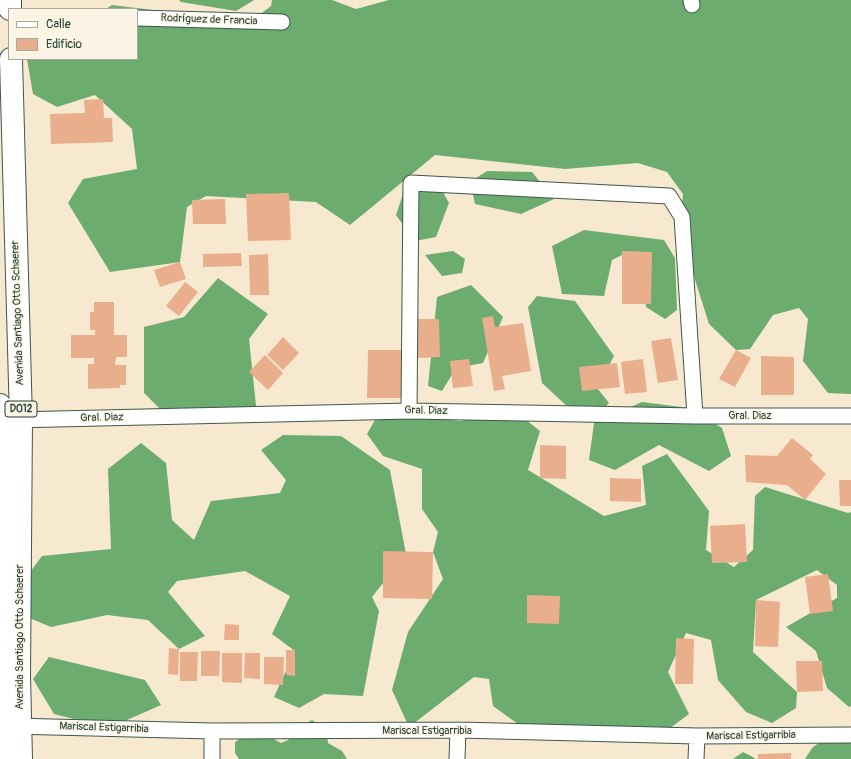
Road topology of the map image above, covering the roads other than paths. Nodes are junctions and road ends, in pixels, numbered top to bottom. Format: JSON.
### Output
{"nodes":[{"id":1,"x":138,"y":18,"type":"edge"},
{"id":2,"x":282,"y":22,"type":"dead end"},
{"id":3,"x":11,"y":60,"type":"edge"},
{"id":4,"x":6,"y":83,"type":"edge"},
{"id":5,"x":0,"y":405,"type":"edge"},
{"id":6,"x":409,"y":411,"type":"junction"},
{"id":7,"x":695,"y":416,"type":"junction"},
{"id":8,"x":851,"y":416,"type":"edge"},
{"id":9,"x":11,"y":420,"type":"edge"},
{"id":10,"x":8,"y":676,"type":"edge"},
{"id":11,"x":12,"y":726,"type":"junction"},
{"id":12,"x":458,"y":730,"type":"junction"},
{"id":13,"x":212,"y":731,"type":"junction"},
{"id":14,"x":851,"y":735,"type":"edge"},
{"id":15,"x":697,"y":736,"type":"junction"},
{"id":16,"x":4,"y":759,"type":"edge"},
{"id":17,"x":21,"y":759,"type":"edge"},
{"id":18,"x":212,"y":759,"type":"edge"},
{"id":19,"x":457,"y":759,"type":"edge"},
{"id":20,"x":696,"y":759,"type":"edge"}],
"edges":[{"from":1,"to":2,"type":"street","name":"Rodríguez de Francia"},
{"from":3,"to":4,"type":"main road","name":"Avenida Santiago Otto Schaerer","number":"D012"},
{"from":4,"to":9,"type":"main road","name":"Avenida Santiago Otto Schaerer","number":"D012"},
{"from":5,"to":9,"type":"main road","name":"Avenida Santiago Otto Schaerer","number":"D012"},
{"from":6,"to":7,"type":"street","name":"Gral. Diaz"},
{"from":6,"to":7,"type":"street"},
{"from":6,"to":9,"type":"street","name":"Gral. Diaz"},
{"from":7,"to":8,"type":"street","name":"Gral. Diaz"},
{"from":9,"to":10,"type":"main road","name":"Avenida Santiago Otto Schaerer","number":"D012"},
{"from":10,"to":11,"type":"main road","name":"Avenida Santiago Otto Schaerer","number":"D012"},
{"from":11,"to":13,"type":"street","name":"Mariscal Estigarribia"},
{"from":11,"to":16,"type":"main road","name":"Avenida Santiago Otto Schaerer","number":"D012"},
{"from":11,"to":17,"type":"main road","name":"Avenida Santiago Otto Schaerer","number":"D012"},
{"from":12,"to":13,"type":"street","name":"Mariscal Estigarribia"},
{"from":12,"to":15,"type":"street","name":"Mariscal Estigarribia"},
{"from":12,"to":19,"type":"street"},
{"from":13,"to":18,"type":"street"},
{"from":14,"to":15,"type":"street","name":"Mariscal Estigarribia"},
{"from":15,"to":20,"type":"street"}]}
